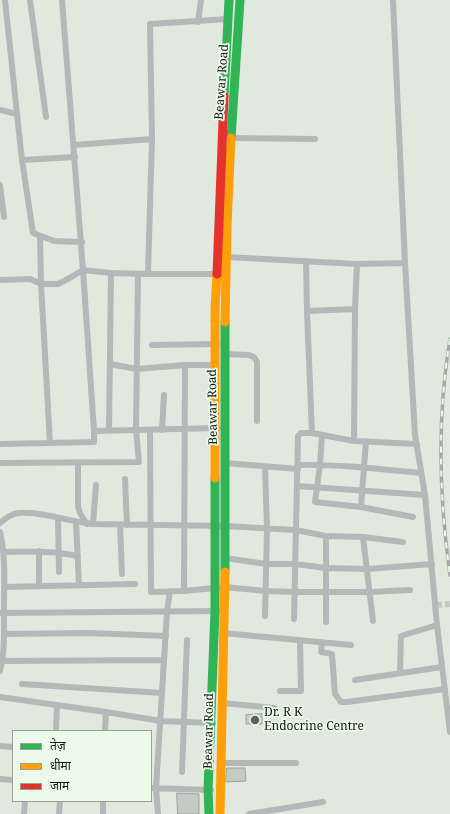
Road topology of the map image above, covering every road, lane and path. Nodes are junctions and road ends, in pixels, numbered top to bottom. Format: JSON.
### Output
{"nodes":[{"id":1,"x":5,"y":0,"type":"edge"},
{"id":2,"x":30,"y":0,"type":"edge"},
{"id":3,"x":62,"y":0,"type":"edge"},
{"id":4,"x":201,"y":0,"type":"edge"},
{"id":5,"x":229,"y":0,"type":"edge"},
{"id":6,"x":240,"y":0,"type":"edge"},
{"id":7,"x":393,"y":0,"type":"edge"},
{"id":8,"x":228,"y":19,"type":"junction"},
{"id":9,"x":198,"y":22,"type":"junction"},
{"id":10,"x":0,"y":110,"type":"edge"},
{"id":11,"x":17,"y":114,"type":"junction"},
{"id":12,"x":46,"y":117,"type":"dead end"},
{"id":13,"x":230,"y":138,"type":"junction"},
{"id":14,"x":152,"y":139,"type":"junction"},
{"id":15,"x":315,"y":139,"type":"dead end"},
{"id":16,"x":74,"y":145,"type":"junction"},
{"id":17,"x":75,"y":157,"type":"junction"},
{"id":18,"x":22,"y":160,"type":"junction"},
{"id":19,"x":0,"y":184,"type":"edge"},
{"id":20,"x":4,"y":217,"type":"dead end"},
{"id":21,"x":40,"y":236,"type":"junction"},
{"id":22,"x":82,"y":242,"type":"junction"},
{"id":23,"x":226,"y":257,"type":"junction"},
{"id":24,"x":306,"y":261,"type":"junction"},
{"id":25,"x":405,"y":263,"type":"junction"},
{"id":26,"x":357,"y":264,"type":"junction"},
{"id":27,"x":83,"y":270,"type":"junction"},
{"id":28,"x":111,"y":273,"type":"junction"},
{"id":29,"x":138,"y":274,"type":"junction"},
{"id":30,"x":148,"y":274,"type":"junction"},
{"id":31,"x":221,"y":274,"type":"junction"},
{"id":32,"x":0,"y":280,"type":"edge"},
{"id":33,"x":41,"y":284,"type":"junction"},
{"id":34,"x":355,"y":309,"type":"junction"},
{"id":35,"x":307,"y":311,"type":"junction"},
{"id":36,"x":224,"y":344,"type":"junction"},
{"id":37,"x":152,"y":345,"type":"dead end"},
{"id":38,"x":215,"y":345,"type":"junction"},
{"id":39,"x":224,"y":354,"type":"junction"},
{"id":40,"x":110,"y":364,"type":"junction"},
{"id":41,"x":185,"y":365,"type":"junction"},
{"id":42,"x":220,"y":365,"type":"junction"},
{"id":43,"x":137,"y":369,"type":"junction"},
{"id":44,"x":164,"y":395,"type":"dead end"},
{"id":45,"x":257,"y":421,"type":"dead end"},
{"id":46,"x":215,"y":428,"type":"junction"},
{"id":47,"x":226,"y":428,"type":"junction"},
{"id":48,"x":185,"y":429,"type":"junction"},
{"id":49,"x":136,"y":430,"type":"junction"},
{"id":50,"x":150,"y":430,"type":"junction"},
{"id":51,"x":162,"y":430,"type":"junction"},
{"id":52,"x":94,"y":431,"type":"junction"},
{"id":53,"x":109,"y":431,"type":"junction"},
{"id":54,"x":312,"y":433,"type":"junction"},
{"id":55,"x":322,"y":435,"type":"junction"},
{"id":56,"x":354,"y":440,"type":"junction"},
{"id":57,"x":366,"y":441,"type":"junction"},
{"id":58,"x":50,"y":443,"type":"junction"},
{"id":59,"x":0,"y":444,"type":"edge"},
{"id":60,"x":417,"y":444,"type":"junction"},
{"id":61,"x":0,"y":463,"type":"edge"},
{"id":62,"x":78,"y":463,"type":"junction"},
{"id":63,"x":225,"y":463,"type":"junction"},
{"id":64,"x":320,"y":464,"type":"junction"},
{"id":65,"x":265,"y":467,"type":"junction"},
{"id":66,"x":298,"y":467,"type":"junction"},
{"id":67,"x":364,"y":467,"type":"junction"},
{"id":68,"x":421,"y":473,"type":"junction"},
{"id":69,"x":125,"y":479,"type":"dead end"},
{"id":70,"x":96,"y":485,"type":"dead end"},
{"id":71,"x":297,"y":486,"type":"junction"},
{"id":72,"x":317,"y":487,"type":"junction"},
{"id":73,"x":362,"y":490,"type":"junction"},
{"id":74,"x":425,"y":495,"type":"junction"},
{"id":75,"x":361,"y":507,"type":"junction"},
{"id":76,"x":413,"y":517,"type":"dead end"},
{"id":77,"x":58,"y":518,"type":"junction"},
{"id":78,"x":0,"y":523,"type":"edge"},
{"id":79,"x":84,"y":523,"type":"junction"},
{"id":80,"x":184,"y":524,"type":"junction"},
{"id":81,"x":123,"y":525,"type":"junction"},
{"id":82,"x":151,"y":525,"type":"junction"},
{"id":83,"x":215,"y":526,"type":"junction"},
{"id":84,"x":225,"y":526,"type":"junction"},
{"id":85,"x":267,"y":529,"type":"junction"},
{"id":86,"x":296,"y":530,"type":"junction"},
{"id":87,"x":0,"y":532,"type":"edge"},
{"id":88,"x":326,"y":536,"type":"junction"},
{"id":89,"x":363,"y":537,"type":"junction"},
{"id":90,"x":403,"y":542,"type":"dead end"},
{"id":91,"x":40,"y":551,"type":"junction"},
{"id":92,"x":3,"y":552,"type":"junction"},
{"id":93,"x":58,"y":552,"type":"junction"},
{"id":94,"x":78,"y":556,"type":"junction"},
{"id":95,"x":225,"y":558,"type":"junction"},
{"id":96,"x":266,"y":564,"type":"junction"},
{"id":97,"x":295,"y":564,"type":"junction"},
{"id":98,"x":432,"y":564,"type":"junction"},
{"id":99,"x":326,"y":568,"type":"junction"},
{"id":100,"x":367,"y":569,"type":"junction"},
{"id":101,"x":59,"y":572,"type":"dead end"},
{"id":102,"x":122,"y":574,"type":"dead end"},
{"id":103,"x":135,"y":584,"type":"dead end"},
{"id":104,"x":79,"y":585,"type":"junction"},
{"id":105,"x":39,"y":586,"type":"junction"},
{"id":106,"x":4,"y":587,"type":"junction"},
{"id":107,"x":220,"y":587,"type":"junction"},
{"id":108,"x":410,"y":590,"type":"dead end"},
{"id":109,"x":170,"y":591,"type":"junction"},
{"id":110,"x":184,"y":591,"type":"junction"},
{"id":111,"x":266,"y":591,"type":"junction"},
{"id":112,"x":295,"y":592,"type":"junction"},
{"id":113,"x":326,"y":592,"type":"junction"},
{"id":114,"x":370,"y":592,"type":"junction"},
{"id":115,"x":220,"y":611,"type":"junction"},
{"id":116,"x":2,"y":612,"type":"edge"},
{"id":117,"x":167,"y":612,"type":"junction"},
{"id":118,"x":265,"y":616,"type":"dead end"},
{"id":119,"x":294,"y":619,"type":"dead end"},
{"id":120,"x":373,"y":621,"type":"dead end"},
{"id":121,"x":326,"y":622,"type":"dead end"},
{"id":122,"x":437,"y":624,"type":"junction"},
{"id":123,"x":223,"y":633,"type":"junction"},
{"id":124,"x":4,"y":634,"type":"junction"},
{"id":125,"x":166,"y":636,"type":"junction"},
{"id":126,"x":187,"y":640,"type":"dead end"},
{"id":127,"x":300,"y":640,"type":"junction"},
{"id":128,"x":322,"y":642,"type":"junction"},
{"id":129,"x":351,"y":645,"type":"dead end"},
{"id":130,"x":164,"y":660,"type":"junction"},
{"id":131,"x":1,"y":661,"type":"edge"},
{"id":132,"x":442,"y":667,"type":"junction"},
{"id":133,"x":0,"y":671,"type":"edge"},
{"id":134,"x":400,"y":673,"type":"junction"},
{"id":135,"x":355,"y":680,"type":"dead end"},
{"id":136,"x":22,"y":684,"type":"dead end"},
{"id":137,"x":445,"y":689,"type":"junction"},
{"id":138,"x":280,"y":691,"type":"dead end"},
{"id":139,"x":162,"y":692,"type":"junction"},
{"id":140,"x":0,"y":697,"type":"edge"},
{"id":141,"x":222,"y":703,"type":"junction"},
{"id":142,"x":57,"y":705,"type":"junction"},
{"id":143,"x":276,"y":708,"type":"dead end"},
{"id":144,"x":106,"y":712,"type":"junction"},
{"id":145,"x":160,"y":721,"type":"junction"},
{"id":146,"x":185,"y":722,"type":"junction"},
{"id":147,"x":210,"y":723,"type":"junction"},
{"id":148,"x":221,"y":723,"type":"junction"},
{"id":149,"x":56,"y":730,"type":"edge"},
{"id":150,"x":105,"y":730,"type":"edge"},
{"id":151,"x":450,"y":732,"type":"edge"},
{"id":152,"x":0,"y":746,"type":"edge"},
{"id":153,"x":12,"y":747,"type":"edge"},
{"id":154,"x":152,"y":761,"type":"edge"},
{"id":155,"x":158,"y":761,"type":"junction"},
{"id":156,"x":221,"y":763,"type":"junction"},
{"id":157,"x":296,"y":763,"type":"dead end"},
{"id":158,"x":182,"y":772,"type":"dead end"},
{"id":159,"x":0,"y":779,"type":"edge"},
{"id":160,"x":12,"y":780,"type":"edge"},
{"id":161,"x":154,"y":788,"type":"edge"},
{"id":162,"x":208,"y":790,"type":"junction"},
{"id":163,"x":220,"y":790,"type":"junction"},
{"id":164,"x":25,"y":802,"type":"edge"},
{"id":165,"x":60,"y":802,"type":"edge"},
{"id":166,"x":103,"y":802,"type":"edge"},
{"id":167,"x":323,"y":802,"type":"dead end"},
{"id":168,"x":24,"y":814,"type":"edge"},
{"id":169,"x":59,"y":814,"type":"edge"},
{"id":170,"x":103,"y":814,"type":"edge"},
{"id":171,"x":158,"y":814,"type":"edge"},
{"id":172,"x":209,"y":814,"type":"edge"},
{"id":173,"x":220,"y":814,"type":"edge"},
{"id":174,"x":249,"y":814,"type":"edge"}],
"edges":[{"from":1,"to":11,"type":"street"},
{"from":2,"to":12,"type":"street"},
{"from":3,"to":16,"type":"street"},
{"from":4,"to":9,"type":"street"},
{"from":5,"to":8,"type":"main road","name":"Beawar Road"},
{"from":6,"to":13,"type":"main road","name":"Beawar Road"},
{"from":7,"to":25,"type":"street"},
{"from":8,"to":9,"type":"street"},
{"from":8,"to":31,"type":"main road","name":"Beawar Road"},
{"from":9,"to":14,"type":"street"},
{"from":10,"to":11,"type":"street"},
{"from":11,"to":18,"type":"street"},
{"from":13,"to":15,"type":"street"},
{"from":13,"to":23,"type":"main road","name":"Beawar Road"},
{"from":14,"to":16,"type":"street"},
{"from":14,"to":30,"type":"street"},
{"from":16,"to":17,"type":"street"},
{"from":17,"to":18,"type":"street"},
{"from":17,"to":22,"type":"street"},
{"from":18,"to":21,"type":"street"},
{"from":19,"to":20,"type":"street"},
{"from":21,"to":22,"type":"street"},
{"from":21,"to":33,"type":"street"},
{"from":22,"to":27,"type":"street"},
{"from":23,"to":24,"type":"street"},
{"from":23,"to":31,"type":"main road","name":"Beawar Road"},
{"from":24,"to":26,"type":"street"},
{"from":24,"to":35,"type":"street"},
{"from":25,"to":26,"type":"street"},
{"from":25,"to":60,"type":"street"},
{"from":26,"to":34,"type":"street"},
{"from":27,"to":28,"type":"street"},
{"from":27,"to":33,"type":"street"},
{"from":27,"to":52,"type":"street"},
{"from":28,"to":29,"type":"street"},
{"from":28,"to":40,"type":"street"},
{"from":29,"to":30,"type":"street"},
{"from":29,"to":43,"type":"street"},
{"from":30,"to":31,"type":"street"},
{"from":31,"to":36,"type":"main road","name":"Beawar Road"},
{"from":31,"to":38,"type":"main road","name":"Beawar Road"},
{"from":32,"to":33,"type":"street"},
{"from":33,"to":58,"type":"street"},
{"from":34,"to":35,"type":"street"},
{"from":34,"to":56,"type":"street"},
{"from":35,"to":54,"type":"street"},
{"from":36,"to":38,"type":"street"},
{"from":36,"to":39,"type":"main road","name":"Beawar Road"},
{"from":37,"to":38,"type":"street"},
{"from":38,"to":42,"type":"main road","name":"Beawar Road"},
{"from":39,"to":42,"type":"main road","name":"Beawar Road"},
{"from":39,"to":45,"type":"street"},
{"from":40,"to":43,"type":"street"},
{"from":40,"to":53,"type":"street"},
{"from":41,"to":42,"type":"street"},
{"from":41,"to":43,"type":"street"},
{"from":41,"to":48,"type":"street"},
{"from":42,"to":46,"type":"main road","name":"Beawar Road"},
{"from":42,"to":47,"type":"main road","name":"Beawar Road"},
{"from":43,"to":49,"type":"street"},
{"from":44,"to":51,"type":"street"},
{"from":46,"to":47,"type":"street"},
{"from":46,"to":48,"type":"street"},
{"from":46,"to":83,"type":"main road","name":"Beawar Road"},
{"from":47,"to":63,"type":"main road","name":"Beawar Road"},
{"from":48,"to":51,"type":"street"},
{"from":48,"to":80,"type":"street"},
{"from":49,"to":50,"type":"street"},
{"from":49,"to":53,"type":"street"},
{"from":49,"to":62,"type":"street"},
{"from":50,"to":51,"type":"street"},
{"from":50,"to":82,"type":"street"},
{"from":52,"to":53,"type":"street"},
{"from":52,"to":58,"type":"street"},
{"from":54,"to":55,"type":"street"},
{"from":54,"to":66,"type":"street"},
{"from":55,"to":56,"type":"street"},
{"from":55,"to":64,"type":"street"},
{"from":56,"to":57,"type":"street"},
{"from":57,"to":60,"type":"street"},
{"from":57,"to":67,"type":"street"},
{"from":58,"to":59,"type":"street"},
{"from":60,"to":68,"type":"street"},
{"from":61,"to":62,"type":"street"},
{"from":62,"to":79,"type":"street"},
{"from":63,"to":65,"type":"street"},
{"from":63,"to":84,"type":"main road","name":"Beawar Road"},
{"from":64,"to":66,"type":"street"},
{"from":64,"to":67,"type":"street"},
{"from":64,"to":72,"type":"street"},
{"from":65,"to":66,"type":"street"},
{"from":65,"to":85,"type":"street"},
{"from":66,"to":71,"type":"street"},
{"from":67,"to":68,"type":"street"},
{"from":67,"to":73,"type":"street"},
{"from":68,"to":74,"type":"street"},
{"from":69,"to":81,"type":"street"},
{"from":70,"to":79,"type":"street"},
{"from":71,"to":72,"type":"street"},
{"from":71,"to":86,"type":"street"},
{"from":72,"to":73,"type":"street"},
{"from":72,"to":75,"type":"street"},
{"from":73,"to":74,"type":"street"},
{"from":73,"to":75,"type":"street"},
{"from":74,"to":98,"type":"street"},
{"from":75,"to":76,"type":"street"},
{"from":77,"to":78,"type":"street"},
{"from":77,"to":79,"type":"street"},
{"from":77,"to":93,"type":"street"},
{"from":79,"to":81,"type":"street"},
{"from":79,"to":94,"type":"street"},
{"from":80,"to":82,"type":"street"},
{"from":80,"to":83,"type":"street"},
{"from":80,"to":110,"type":"street"},
{"from":81,"to":82,"type":"street"},
{"from":81,"to":102,"type":"street"},
{"from":82,"to":109,"type":"street"},
{"from":83,"to":84,"type":"street"},
{"from":83,"to":107,"type":"main road","name":"Beawar Road"},
{"from":84,"to":85,"type":"street"},
{"from":84,"to":95,"type":"main road","name":"Beawar Road"},
{"from":85,"to":86,"type":"street"},
{"from":85,"to":96,"type":"street"},
{"from":86,"to":88,"type":"street"},
{"from":86,"to":97,"type":"street"},
{"from":87,"to":92,"type":"street"},
{"from":88,"to":89,"type":"street"},
{"from":88,"to":99,"type":"street"},
{"from":89,"to":90,"type":"street"},
{"from":89,"to":100,"type":"street"},
{"from":91,"to":92,"type":"street"},
{"from":91,"to":93,"type":"street"},
{"from":91,"to":105,"type":"street"},
{"from":92,"to":106,"type":"street"},
{"from":93,"to":94,"type":"street"},
{"from":93,"to":101,"type":"street"},
{"from":94,"to":104,"type":"street"},
{"from":95,"to":96,"type":"street"},
{"from":95,"to":107,"type":"main road","name":"Beawar Road"},
{"from":96,"to":97,"type":"street"},
{"from":96,"to":111,"type":"street"},
{"from":97,"to":99,"type":"street"},
{"from":97,"to":112,"type":"street"},
{"from":98,"to":100,"type":"street"},
{"from":98,"to":122,"type":"street"},
{"from":99,"to":100,"type":"street"},
{"from":99,"to":113,"type":"street"},
{"from":100,"to":114,"type":"street"},
{"from":103,"to":104,"type":"street"},
{"from":104,"to":105,"type":"street"},
{"from":105,"to":106,"type":"street"},
{"from":106,"to":116,"type":"street"},
{"from":107,"to":110,"type":"street"},
{"from":107,"to":111,"type":"street"},
{"from":107,"to":115,"type":"main road","name":"Beawar Road"},
{"from":108,"to":114,"type":"street"},
{"from":109,"to":110,"type":"street"},
{"from":109,"to":117,"type":"street"},
{"from":111,"to":112,"type":"street"},
{"from":111,"to":118,"type":"street"},
{"from":112,"to":113,"type":"street"},
{"from":112,"to":119,"type":"street"},
{"from":113,"to":114,"type":"street"},
{"from":113,"to":121,"type":"street"},
{"from":114,"to":120,"type":"street"},
{"from":115,"to":117,"type":"street"},
{"from":115,"to":123,"type":"main road","name":"Beawar Road"},
{"from":115,"to":147,"type":"main road","name":"Beawar Road"},
{"from":116,"to":117,"type":"street"},
{"from":116,"to":124,"type":"street"},
{"from":117,"to":125,"type":"street"},
{"from":122,"to":132,"type":"street"},
{"from":122,"to":134,"type":"street"},
{"from":123,"to":127,"type":"street"},
{"from":123,"to":141,"type":"main road","name":"Beawar Road"},
{"from":124,"to":125,"type":"street"},
{"from":124,"to":131,"type":"street"},
{"from":125,"to":130,"type":"street"},
{"from":126,"to":146,"type":"street"},
{"from":127,"to":128,"type":"street"},
{"from":127,"to":138,"type":"street"},
{"from":128,"to":129,"type":"street"},
{"from":128,"to":137,"type":"street"},
{"from":130,"to":131,"type":"street"},
{"from":130,"to":139,"type":"street"},
{"from":131,"to":133,"type":"street"},
{"from":132,"to":134,"type":"street"},
{"from":132,"to":137,"type":"street"},
{"from":134,"to":135,"type":"street"},
{"from":136,"to":139,"type":"street"},
{"from":137,"to":151,"type":"street"},
{"from":139,"to":145,"type":"street"},
{"from":140,"to":142,"type":"street"},
{"from":141,"to":143,"type":"street"},
{"from":141,"to":148,"type":"main road","name":"Beawar Road"},
{"from":142,"to":144,"type":"street"},
{"from":142,"to":149,"type":"street"},
{"from":144,"to":145,"type":"street"},
{"from":144,"to":150,"type":"street"},
{"from":145,"to":146,"type":"street"},
{"from":145,"to":155,"type":"street"},
{"from":146,"to":147,"type":"street"},
{"from":146,"to":158,"type":"street"},
{"from":147,"to":148,"type":"street"},
{"from":147,"to":162,"type":"main road","name":"Beawar Road"},
{"from":148,"to":156,"type":"main road","name":"Beawar Road"},
{"from":152,"to":153,"type":"street"},
{"from":154,"to":155,"type":"street"},
{"from":155,"to":161,"type":"street"},
{"from":156,"to":157,"type":"street"},
{"from":156,"to":163,"type":"main road","name":"Beawar Road"},
{"from":159,"to":160,"type":"street"},
{"from":161,"to":162,"type":"street"},
{"from":161,"to":171,"type":"street"},
{"from":162,"to":163,"type":"street"},
{"from":162,"to":172,"type":"main road","name":"Beawar Road"},
{"from":163,"to":173,"type":"main road","name":"Beawar Road"},
{"from":164,"to":168,"type":"street"},
{"from":165,"to":169,"type":"street"},
{"from":166,"to":170,"type":"street"},
{"from":167,"to":174,"type":"street"}]}
